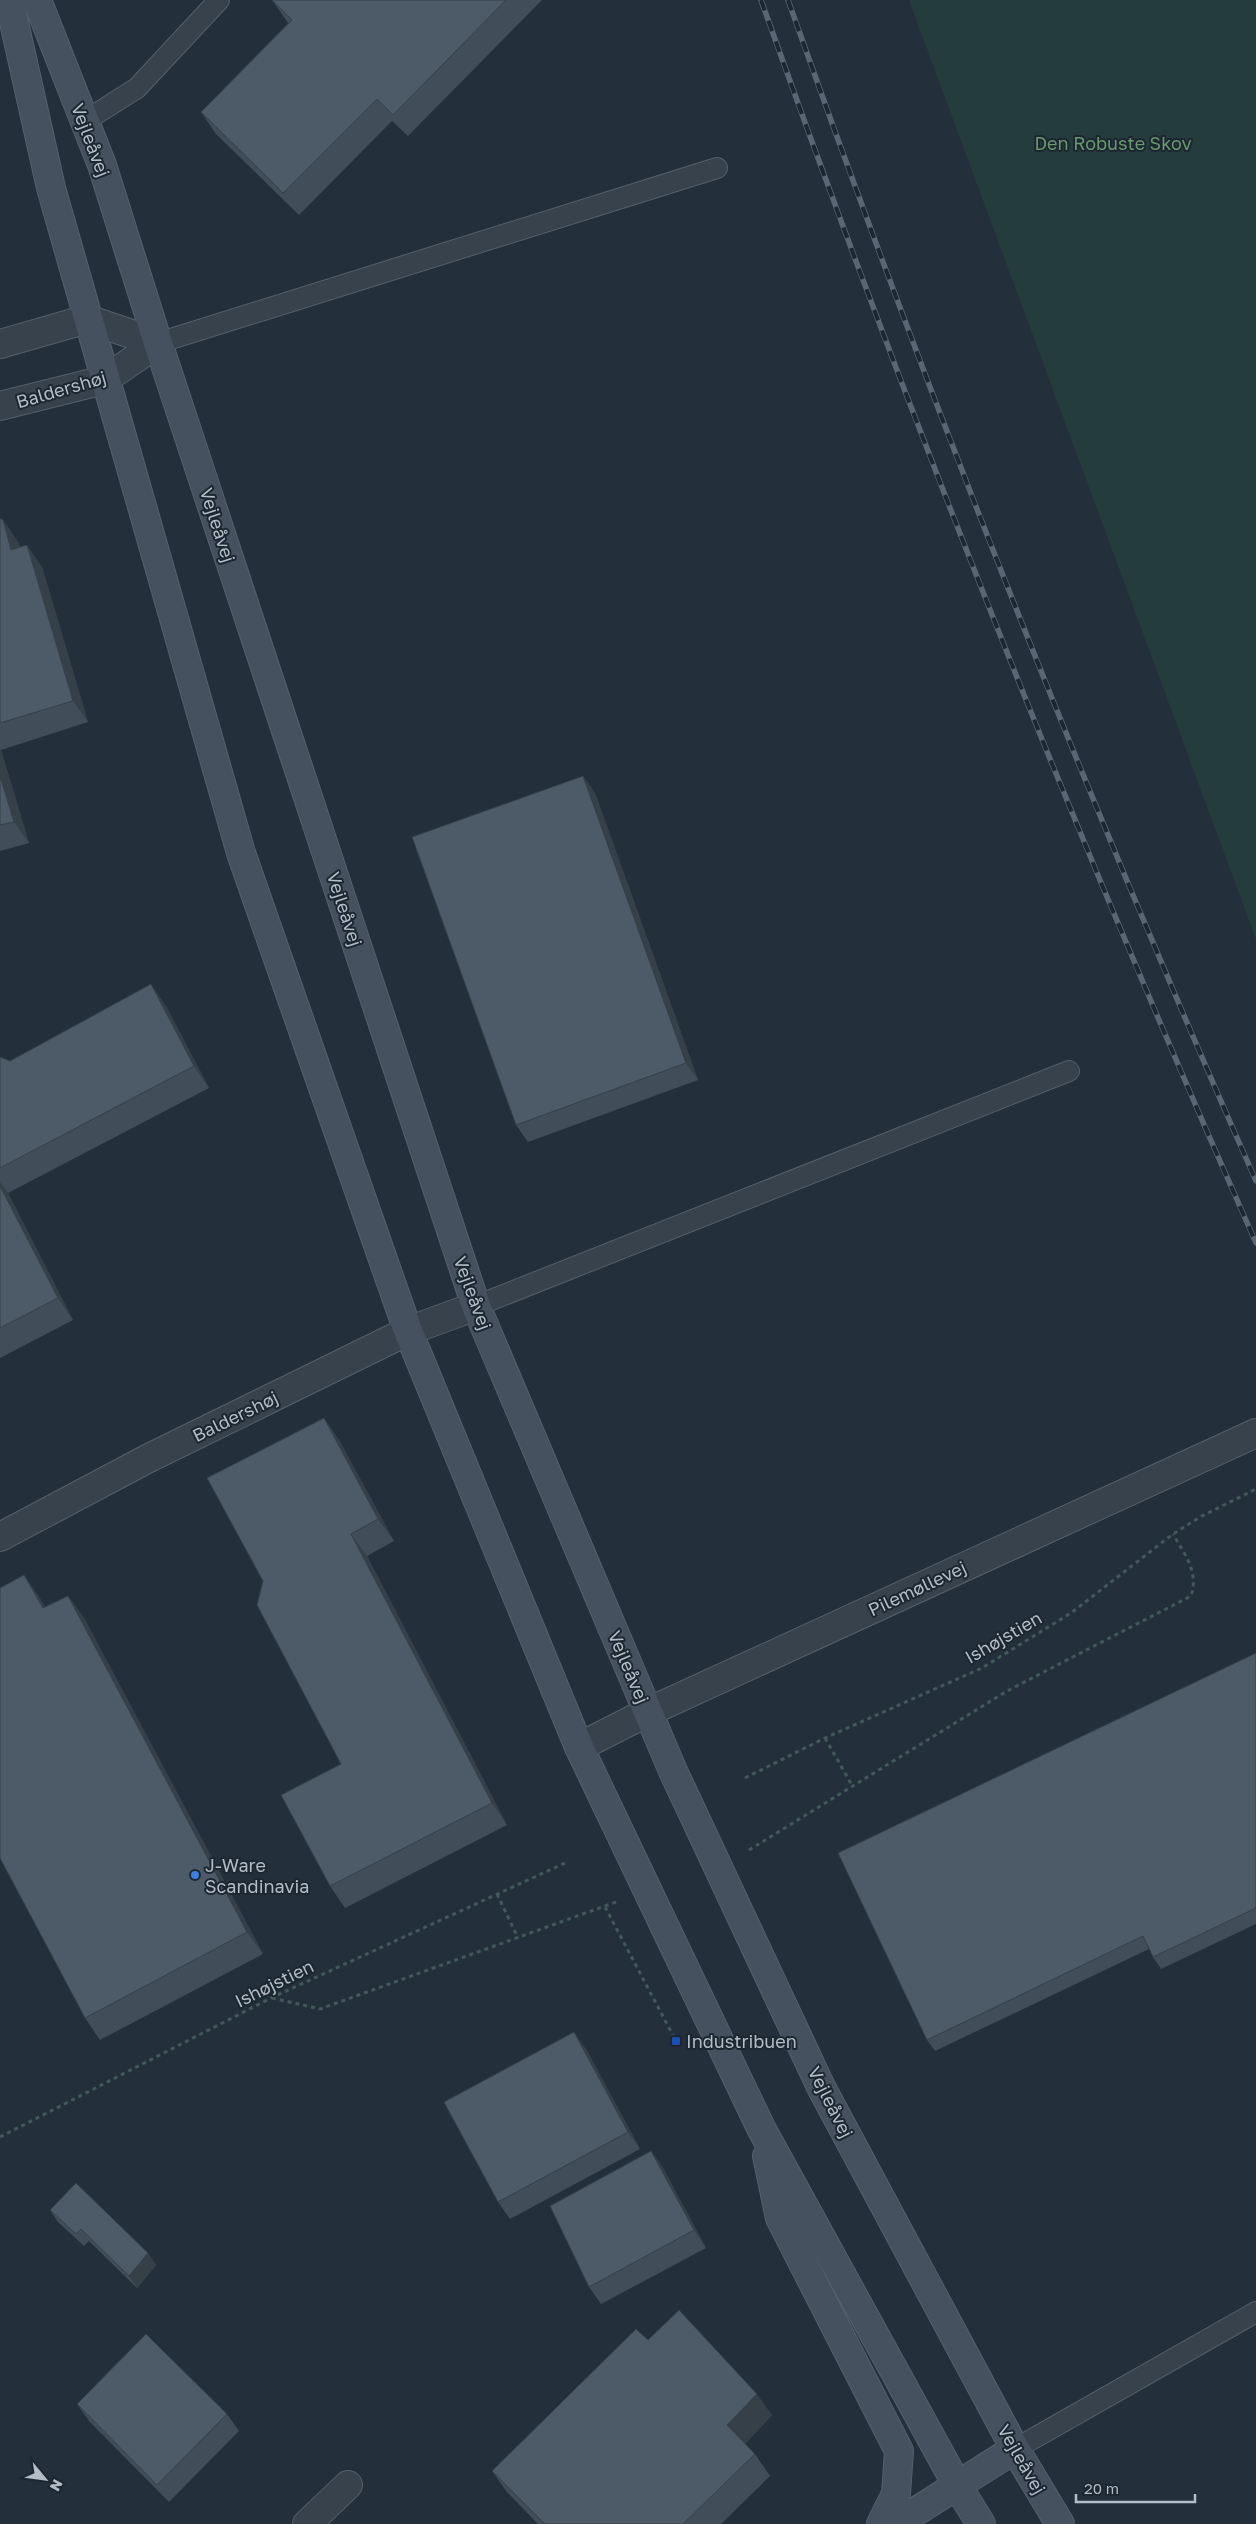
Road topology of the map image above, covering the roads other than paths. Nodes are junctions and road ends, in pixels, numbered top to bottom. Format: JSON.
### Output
{"nodes":[{"id":1,"x":9,"y":0,"type":"edge"},
{"id":2,"x":37,"y":0,"type":"edge"},
{"id":3,"x":219,"y":0,"type":"edge"},
{"id":4,"x":85,"y":121,"type":"junction"},
{"id":5,"x":717,"y":168,"type":"dead end"},
{"id":6,"x":87,"y":319,"type":"junction"},
{"id":7,"x":158,"y":343,"type":"junction"},
{"id":8,"x":0,"y":344,"type":"edge"},
{"id":9,"x":104,"y":380,"type":"junction"},
{"id":10,"x":0,"y":406,"type":"edge"},
{"id":11,"x":1070,"y":1071,"type":"dead end"},
{"id":12,"x":476,"y":1306,"type":"junction"},
{"id":13,"x":408,"y":1331,"type":"junction"},
{"id":14,"x":1256,"y":1433,"type":"edge"},
{"id":15,"x":0,"y":1537,"type":"edge"},
{"id":16,"x":648,"y":1712,"type":"junction"},
{"id":17,"x":579,"y":1747,"type":"junction"},
{"id":18,"x":761,"y":2128,"type":"junction"},
{"id":19,"x":1256,"y":2312,"type":"edge"},
{"id":20,"x":1015,"y":2449,"type":"junction"},
{"id":21,"x":348,"y":2485,"type":"dead end"},
{"id":22,"x":957,"y":2485,"type":"junction"},
{"id":23,"x":307,"y":2524,"type":"edge"},
{"id":24,"x":881,"y":2524,"type":"edge"},
{"id":25,"x":896,"y":2524,"type":"edge"},
{"id":26,"x":981,"y":2524,"type":"edge"},
{"id":27,"x":1060,"y":2524,"type":"edge"}],
"edges":[{"from":1,"to":6,"type":"street"},
{"from":2,"to":4,"type":"street","name":"Vejleåvej"},
{"from":3,"to":4,"type":"lane"},
{"from":4,"to":7,"type":"street","name":"Vejleåvej"},
{"from":5,"to":7,"type":"lane"},
{"from":6,"to":7,"type":"street"},
{"from":6,"to":8,"type":"street"},
{"from":6,"to":9,"type":"street"},
{"from":7,"to":9,"type":"street","name":"Baldershøj"},
{"from":7,"to":12,"type":"street","name":"Vejleåvej"},
{"from":9,"to":10,"type":"street","name":"Baldershøj"},
{"from":9,"to":13,"type":"street"},
{"from":11,"to":12,"type":"lane"},
{"from":12,"to":13,"type":"street","name":"Baldershøj"},
{"from":12,"to":16,"type":"street","name":"Vejleåvej"},
{"from":13,"to":15,"type":"street","name":"Baldershøj"},
{"from":13,"to":17,"type":"street"},
{"from":14,"to":16,"type":"street","name":"Pilemøllevej"},
{"from":16,"to":17,"type":"street","name":"Pilemøllevej"},
{"from":16,"to":20,"type":"street","name":"Vejleåvej"},
{"from":17,"to":18,"type":"street"},
{"from":18,"to":22,"type":"street"},
{"from":18,"to":24,"type":"street"},
{"from":19,"to":20,"type":"lane"},
{"from":20,"to":22,"type":"street"},
{"from":20,"to":27,"type":"street","name":"Vejleåvej"},
{"from":21,"to":23,"type":"street"},
{"from":22,"to":25,"type":"street"},
{"from":22,"to":26,"type":"street"}]}
